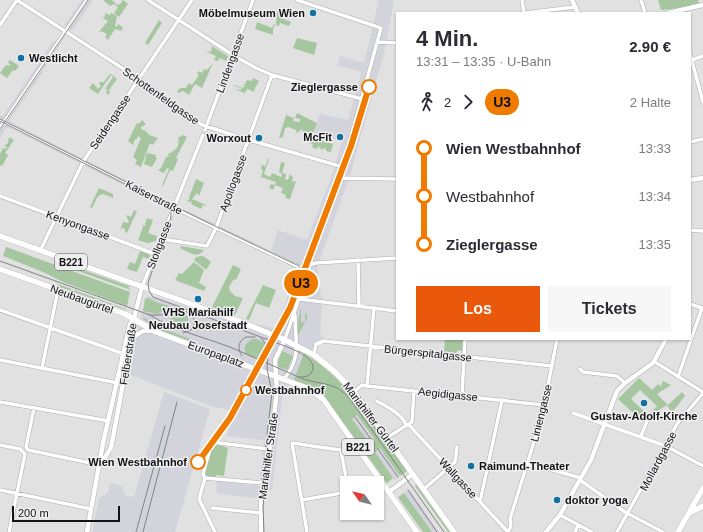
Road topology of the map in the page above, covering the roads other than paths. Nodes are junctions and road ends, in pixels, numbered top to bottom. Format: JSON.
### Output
{"nodes":[{"id":1,"x":17,"y":0,"type":"edge"},
{"id":2,"x":87,"y":0,"type":"edge"},
{"id":3,"x":148,"y":0,"type":"edge"},
{"id":4,"x":192,"y":0,"type":"edge"},
{"id":5,"x":253,"y":0,"type":"edge"},
{"id":6,"x":297,"y":0,"type":"edge"},
{"id":7,"x":522,"y":0,"type":"edge"},
{"id":8,"x":574,"y":0,"type":"edge"},
{"id":9,"x":642,"y":0,"type":"edge"},
{"id":10,"x":703,"y":5,"type":"edge"},
{"id":11,"x":575,"y":7,"type":"junction"},
{"id":12,"x":524,"y":12,"type":"edge"},
{"id":13,"x":532,"y":12,"type":"edge"},
{"id":14,"x":578,"y":12,"type":"edge"},
{"id":15,"x":645,"y":12,"type":"edge"},
{"id":16,"x":679,"y":12,"type":"edge"},
{"id":17,"x":178,"y":20,"type":"junction"},
{"id":18,"x":0,"y":25,"type":"edge"},
{"id":19,"x":65,"y":32,"type":"junction"},
{"id":20,"x":378,"y":42,"type":"junction"},
{"id":21,"x":396,"y":43,"type":"edge"},
{"id":22,"x":233,"y":55,"type":"junction"},
{"id":23,"x":703,"y":56,"type":"edge"},
{"id":24,"x":691,"y":57,"type":"edge"},
{"id":25,"x":692,"y":60,"type":"junction"},
{"id":26,"x":272,"y":75,"type":"junction"},
{"id":27,"x":139,"y":80,"type":"junction"},
{"id":28,"x":362,"y":99,"type":"junction"},
{"id":29,"x":703,"y":102,"type":"edge"},
{"id":30,"x":2,"y":120,"type":"edge"},
{"id":31,"x":0,"y":128,"type":"edge"},
{"id":32,"x":206,"y":128,"type":"junction"},
{"id":33,"x":203,"y":135,"type":"dead end"},
{"id":34,"x":703,"y":139,"type":"edge"},
{"id":35,"x":249,"y":140,"type":"junction"},
{"id":36,"x":691,"y":142,"type":"edge"},
{"id":37,"x":84,"y":162,"type":"junction"},
{"id":38,"x":343,"y":167,"type":"junction"},
{"id":39,"x":339,"y":178,"type":"junction"},
{"id":40,"x":703,"y":178,"type":"edge"},
{"id":41,"x":396,"y":179,"type":"edge"},
{"id":42,"x":691,"y":180,"type":"edge"},
{"id":43,"x":0,"y":196,"type":"edge"},
{"id":44,"x":173,"y":207,"type":"junction"},
{"id":45,"x":56,"y":217,"type":"junction"},
{"id":46,"x":216,"y":228,"type":"junction"},
{"id":47,"x":691,"y":230,"type":"edge"},
{"id":48,"x":703,"y":231,"type":"edge"},
{"id":49,"x":0,"y":236,"type":"edge"},
{"id":50,"x":161,"y":239,"type":"junction"},
{"id":51,"x":40,"y":250,"type":"junction"},
{"id":52,"x":155,"y":254,"type":"junction"},
{"id":53,"x":396,"y":258,"type":"edge"},
{"id":54,"x":358,"y":260,"type":"junction"},
{"id":55,"x":309,"y":265,"type":"junction"},
{"id":56,"x":0,"y":269,"type":"edge"},
{"id":57,"x":142,"y":287,"type":"junction"},
{"id":58,"x":58,"y":290,"type":"junction"},
{"id":59,"x":299,"y":299,"type":"junction"},
{"id":60,"x":691,"y":304,"type":"edge"},
{"id":61,"x":359,"y":306,"type":"junction"},
{"id":62,"x":374,"y":308,"type":"junction"},
{"id":63,"x":0,"y":310,"type":"edge"},
{"id":64,"x":396,"y":311,"type":"edge"},
{"id":65,"x":295,"y":312,"type":"junction"},
{"id":66,"x":134,"y":318,"type":"junction"},
{"id":67,"x":50,"y":328,"type":"junction"},
{"id":68,"x":156,"y":332,"type":"junction"},
{"id":69,"x":284,"y":339,"type":"junction"},
{"id":70,"x":691,"y":339,"type":"edge"},
{"id":71,"x":465,"y":340,"type":"edge"},
{"id":72,"x":556,"y":340,"type":"edge"},
{"id":73,"x":666,"y":340,"type":"edge"},
{"id":74,"x":691,"y":340,"type":"edge"},
{"id":75,"x":132,"y":341,"type":"junction"},
{"id":76,"x":297,"y":346,"type":"junction"},
{"id":77,"x":371,"y":347,"type":"junction"},
{"id":78,"x":124,"y":354,"type":"junction"},
{"id":79,"x":314,"y":355,"type":"junction"},
{"id":80,"x":464,"y":357,"type":"junction"},
{"id":81,"x":0,"y":360,"type":"edge"},
{"id":82,"x":655,"y":362,"type":"junction"},
{"id":83,"x":552,"y":366,"type":"junction"},
{"id":84,"x":42,"y":368,"type":"junction"},
{"id":85,"x":580,"y":369,"type":"dead end"},
{"id":86,"x":276,"y":376,"type":"junction"},
{"id":87,"x":678,"y":376,"type":"junction"},
{"id":88,"x":284,"y":379,"type":"junction"},
{"id":89,"x":118,"y":383,"type":"junction"},
{"id":90,"x":625,"y":383,"type":"junction"},
{"id":91,"x":367,"y":386,"type":"junction"},
{"id":92,"x":414,"y":390,"type":"junction"},
{"id":93,"x":354,"y":392,"type":"junction"},
{"id":94,"x":703,"y":392,"type":"edge"},
{"id":95,"x":462,"y":395,"type":"junction"},
{"id":96,"x":502,"y":400,"type":"junction"},
{"id":97,"x":377,"y":401,"type":"dead end"},
{"id":98,"x":0,"y":402,"type":"edge"},
{"id":99,"x":544,"y":405,"type":"junction"},
{"id":100,"x":34,"y":408,"type":"junction"},
{"id":101,"x":573,"y":413,"type":"dead end"},
{"id":102,"x":109,"y":421,"type":"junction"},
{"id":103,"x":647,"y":421,"type":"dead end"},
{"id":104,"x":605,"y":423,"type":"junction"},
{"id":105,"x":407,"y":425,"type":"junction"},
{"id":106,"x":641,"y":436,"type":"junction"},
{"id":107,"x":388,"y":437,"type":"junction"},
{"id":108,"x":0,"y":444,"type":"edge"},
{"id":109,"x":356,"y":444,"type":"junction"},
{"id":110,"x":666,"y":446,"type":"junction"},
{"id":111,"x":457,"y":447,"type":"dead end"},
{"id":112,"x":269,"y":449,"type":"junction"},
{"id":113,"x":340,"y":451,"type":"junction"},
{"id":114,"x":528,"y":463,"type":"junction"},
{"id":115,"x":100,"y":465,"type":"junction"},
{"id":116,"x":703,"y":466,"type":"edge"},
{"id":117,"x":448,"y":468,"type":"junction"},
{"id":118,"x":413,"y":474,"type":"junction"},
{"id":119,"x":345,"y":476,"type":"edge"},
{"id":120,"x":205,"y":478,"type":"junction"},
{"id":121,"x":580,"y":479,"type":"junction"},
{"id":122,"x":264,"y":483,"type":"junction"},
{"id":123,"x":703,"y":488,"type":"edge"},
{"id":124,"x":0,"y":490,"type":"edge"},
{"id":125,"x":424,"y":490,"type":"junction"},
{"id":126,"x":389,"y":492,"type":"junction"},
{"id":127,"x":340,"y":493,"type":"edge"},
{"id":128,"x":17,"y":494,"type":"junction"},
{"id":129,"x":302,"y":500,"type":"junction"},
{"id":130,"x":480,"y":502,"type":"junction"},
{"id":131,"x":703,"y":506,"type":"edge"},
{"id":132,"x":91,"y":509,"type":"junction"},
{"id":133,"x":204,"y":509,"type":"junction"},
{"id":134,"x":690,"y":512,"type":"junction"},
{"id":135,"x":260,"y":513,"type":"junction"},
{"id":136,"x":629,"y":514,"type":"junction"},
{"id":137,"x":560,"y":515,"type":"junction"},
{"id":138,"x":578,"y":525,"type":"junction"},
{"id":139,"x":10,"y":532,"type":"edge"},
{"id":140,"x":87,"y":532,"type":"edge"},
{"id":141,"x":215,"y":532,"type":"edge"},
{"id":142,"x":261,"y":532,"type":"edge"},
{"id":143,"x":306,"y":532,"type":"edge"},
{"id":144,"x":417,"y":532,"type":"edge"},
{"id":145,"x":454,"y":532,"type":"edge"},
{"id":146,"x":508,"y":532,"type":"edge"},
{"id":147,"x":546,"y":532,"type":"edge"},
{"id":148,"x":575,"y":532,"type":"edge"},
{"id":149,"x":592,"y":532,"type":"edge"},
{"id":150,"x":617,"y":532,"type":"edge"},
{"id":151,"x":663,"y":532,"type":"edge"},
{"id":152,"x":678,"y":532,"type":"edge"}],
"edges":[{"from":1,"to":18,"type":"street"},
{"from":1,"to":19,"type":"street","name":"Schottenfeldgasse"},
{"from":2,"to":19,"type":"street"},
{"from":3,"to":17,"type":"street"},
{"from":4,"to":17,"type":"street","name":"Seidengasse"},
{"from":5,"to":22,"type":"street","name":"Lindengasse"},
{"from":6,"to":20,"type":"street","name":"Mariahilfer Straße"},
{"from":7,"to":12,"type":"street"},
{"from":8,"to":11,"type":"street"},
{"from":9,"to":15,"type":"street"},
{"from":10,"to":16,"type":"street"},
{"from":11,"to":13,"type":"street"},
{"from":11,"to":14,"type":"street"},
{"from":17,"to":22,"type":"street"},
{"from":17,"to":27,"type":"street","name":"Seidengasse"},
{"from":19,"to":27,"type":"street","name":"Schottenfeldgasse"},
{"from":19,"to":30,"type":"street"},
{"from":20,"to":21,"type":"street"},
{"from":20,"to":28,"type":"street","name":"Mariahilfer Straße"},
{"from":22,"to":26,"type":"street"},
{"from":22,"to":32,"type":"street","name":"Lindengasse"},
{"from":23,"to":25,"type":"street"},
{"from":24,"to":25,"type":"street"},
{"from":25,"to":29,"type":"street"},
{"from":26,"to":28,"type":"street"},
{"from":26,"to":35,"type":"street","name":"Apollogasse"},
{"from":27,"to":32,"type":"street","name":"Schottenfeldgasse"},
{"from":27,"to":37,"type":"street","name":"Seidengasse"},
{"from":28,"to":38,"type":"street","name":"Mariahilfer Straße"},
{"from":30,"to":31,"type":"street"},
{"from":30,"to":37,"type":"street","name":"Kaiserstraße"},
{"from":32,"to":35,"type":"street","name":"Schottenfeldgasse"},
{"from":33,"to":44,"type":"street","name":"Stollgasse"},
{"from":34,"to":36,"type":"street"},
{"from":35,"to":38,"type":"street","name":"Schottenfeldgasse"},
{"from":35,"to":46,"type":"street","name":"Apollogasse"},
{"from":37,"to":44,"type":"street","name":"Kaiserstraße"},
{"from":37,"to":45,"type":"street","name":"Seidengasse"},
{"from":38,"to":39,"type":"street","name":"Mariahilfer Straße"},
{"from":39,"to":41,"type":"street"},
{"from":39,"to":55,"type":"street","name":"Mariahilfer Straße"},
{"from":40,"to":42,"type":"street"},
{"from":43,"to":45,"type":"street","name":"Kenyongasse"},
{"from":44,"to":46,"type":"street","name":"Kaiserstraße"},
{"from":44,"to":50,"type":"street","name":"Stollgasse"},
{"from":45,"to":51,"type":"street","name":"Seidengasse"},
{"from":45,"to":52,"type":"street","name":"Kenyongasse"},
{"from":46,"to":50,"type":"street","name":"Apollogasse"},
{"from":46,"to":55,"type":"street","name":"Kaiserstraße"},
{"from":47,"to":48,"type":"street"},
{"from":49,"to":51,"type":"main road","number":"B221"},
{"from":50,"to":52,"type":"street","name":"Stollgasse"},
{"from":51,"to":57,"type":"main road","number":"B221"},
{"from":52,"to":57,"type":"street","name":"Stollgasse"},
{"from":53,"to":54,"type":"street","name":"Kaiserstraße"},
{"from":54,"to":55,"type":"street","name":"Kaiserstraße"},
{"from":54,"to":61,"type":"street"},
{"from":55,"to":59,"type":"street","name":"Mariahilfer Straße"},
{"from":56,"to":58,"type":"main road","name":"Neubaugürtel","number":"B221"},
{"from":57,"to":66,"type":"street"},
{"from":57,"to":69,"type":"main road","number":"B221"},
{"from":58,"to":66,"type":"main road","name":"Neubaugürtel","number":"B221"},
{"from":58,"to":67,"type":"street"},
{"from":59,"to":61,"type":"street"},
{"from":59,"to":65,"type":"street","name":"Mariahilfer Straße"},
{"from":60,"to":70,"type":"street"},
{"from":61,"to":62,"type":"street"},
{"from":62,"to":64,"type":"street"},
{"from":62,"to":77,"type":"street"},
{"from":63,"to":67,"type":"street"},
{"from":65,"to":69,"type":"street","name":"Mariahilfer Straße"},
{"from":65,"to":76,"type":"street","name":"Mariahilfer Straße"},
{"from":66,"to":68,"type":"main road","name":"Europaplatz","number":"B221"},
{"from":66,"to":75,"type":"street","name":"Felberstraße"},
{"from":66,"to":78,"type":"street","name":"Felberstraße"},
{"from":67,"to":78,"type":"street"},
{"from":67,"to":84,"type":"street"},
{"from":68,"to":75,"type":"street","name":"Europaplatz"},
{"from":68,"to":86,"type":"main road","name":"Europaplatz","number":"B221"},
{"from":69,"to":76,"type":"main road","name":"Mariahilfer Gürtel","number":"B221"},
{"from":69,"to":86,"type":"street","name":"Mariahilfer Straße"},
{"from":71,"to":80,"type":"street"},
{"from":72,"to":83,"type":"street","name":"Liniengasse"},
{"from":73,"to":82,"type":"street"},
{"from":74,"to":87,"type":"street"},
{"from":75,"to":115,"type":"street","name":"Felberstraße"},
{"from":76,"to":79,"type":"main road","name":"Mariahilfer Gürtel","number":"B221"},
{"from":76,"to":88,"type":"street","name":"Mariahilfer Straße"},
{"from":77,"to":79,"type":"street","name":"Bürgerspitalgasse"},
{"from":77,"to":80,"type":"street","name":"Bürgerspitalgasse"},
{"from":77,"to":91,"type":"street"},
{"from":78,"to":89,"type":"street","name":"Felberstraße"},
{"from":79,"to":93,"type":"main road","name":"Mariahilfer Gürtel","number":"B221"},
{"from":80,"to":83,"type":"street","name":"Bürgerspitalgasse"},
{"from":80,"to":95,"type":"street"},
{"from":81,"to":84,"type":"street"},
{"from":82,"to":87,"type":"street"},
{"from":82,"to":90,"type":"street"},
{"from":83,"to":99,"type":"street","name":"Liniengasse"},
{"from":84,"to":89,"type":"street"},
{"from":85,"to":90,"type":"street"},
{"from":86,"to":88,"type":"main road","number":"B221"},
{"from":86,"to":112,"type":"street","name":"Mariahilfer Straße"},
{"from":87,"to":94,"type":"street"},
{"from":88,"to":109,"type":"main road","number":"B221"},
{"from":89,"to":102,"type":"street","name":"Felberstraße"},
{"from":90,"to":104,"type":"street"},
{"from":91,"to":92,"type":"street","name":"Aegidigasse"},
{"from":91,"to":93,"type":"street","name":"Aegidigasse"},
{"from":92,"to":95,"type":"street","name":"Aegidigasse"},
{"from":92,"to":105,"type":"street"},
{"from":93,"to":107,"type":"main road","name":"Mariahilfer Gürtel","number":"B221"},
{"from":94,"to":110,"type":"street","name":"Mollardgasse"},
{"from":95,"to":96,"type":"street","name":"Aegidigasse"},
{"from":96,"to":99,"type":"street","name":"Aegidigasse"},
{"from":96,"to":130,"type":"street"},
{"from":97,"to":105,"type":"street","name":"Wallgasse"},
{"from":98,"to":100,"type":"street"},
{"from":99,"to":114,"type":"street","name":"Liniengasse"},
{"from":100,"to":102,"type":"street"},
{"from":100,"to":115,"type":"street"},
{"from":101,"to":104,"type":"street"},
{"from":102,"to":115,"type":"street","name":"Felberstraße"},
{"from":103,"to":106,"type":"street"},
{"from":104,"to":106,"type":"street"},
{"from":104,"to":121,"type":"street"},
{"from":105,"to":107,"type":"street"},
{"from":105,"to":117,"type":"street","name":"Wallgasse"},
{"from":106,"to":110,"type":"street"},
{"from":107,"to":118,"type":"main road","name":"Mariahilfer Gürtel","number":"B221"},
{"from":108,"to":128,"type":"street"},
{"from":109,"to":113,"type":"street"},
{"from":109,"to":126,"type":"main road","number":"B221"},
{"from":110,"to":116,"type":"street"},
{"from":110,"to":136,"type":"street","name":"Mollardgasse"},
{"from":111,"to":117,"type":"street"},
{"from":112,"to":120,"type":"street"},
{"from":112,"to":122,"type":"street","name":"Mariahilfer Straße"},
{"from":113,"to":119,"type":"street"},
{"from":113,"to":129,"type":"street"},
{"from":114,"to":121,"type":"street"},
{"from":114,"to":146,"type":"street","name":"Liniengasse"},
{"from":115,"to":132,"type":"street","name":"Felberstraße"},
{"from":117,"to":125,"type":"street"},
{"from":117,"to":130,"type":"street","name":"Wallgasse"},
{"from":118,"to":125,"type":"main road","name":"Mariahilfer Gürtel","number":"B221"},
{"from":118,"to":126,"type":"street"},
{"from":120,"to":122,"type":"street"},
{"from":120,"to":133,"type":"street"},
{"from":121,"to":136,"type":"street"},
{"from":121,"to":137,"type":"street"},
{"from":122,"to":135,"type":"street","name":"Mariahilfer Straße"},
{"from":123,"to":134,"type":"main road"},
{"from":124,"to":128,"type":"street"},
{"from":125,"to":145,"type":"main road","name":"Mariahilfer Gürtel","number":"B221"},
{"from":126,"to":144,"type":"main road","number":"B221"},
{"from":127,"to":129,"type":"street"},
{"from":128,"to":132,"type":"street"},
{"from":128,"to":139,"type":"street"},
{"from":129,"to":143,"type":"street"},
{"from":130,"to":146,"type":"street","name":"Wallgasse"},
{"from":131,"to":134,"type":"main road"},
{"from":132,"to":140,"type":"street","name":"Felberstraße"},
{"from":133,"to":135,"type":"street"},
{"from":133,"to":141,"type":"street"},
{"from":134,"to":152,"type":"main road"},
{"from":135,"to":142,"type":"street","name":"Mariahilfer Straße"},
{"from":136,"to":150,"type":"street","name":"Mollardgasse"},
{"from":136,"to":151,"type":"street"},
{"from":137,"to":138,"type":"street"},
{"from":137,"to":147,"type":"street"},
{"from":138,"to":148,"type":"street"},
{"from":138,"to":149,"type":"street"}]}
